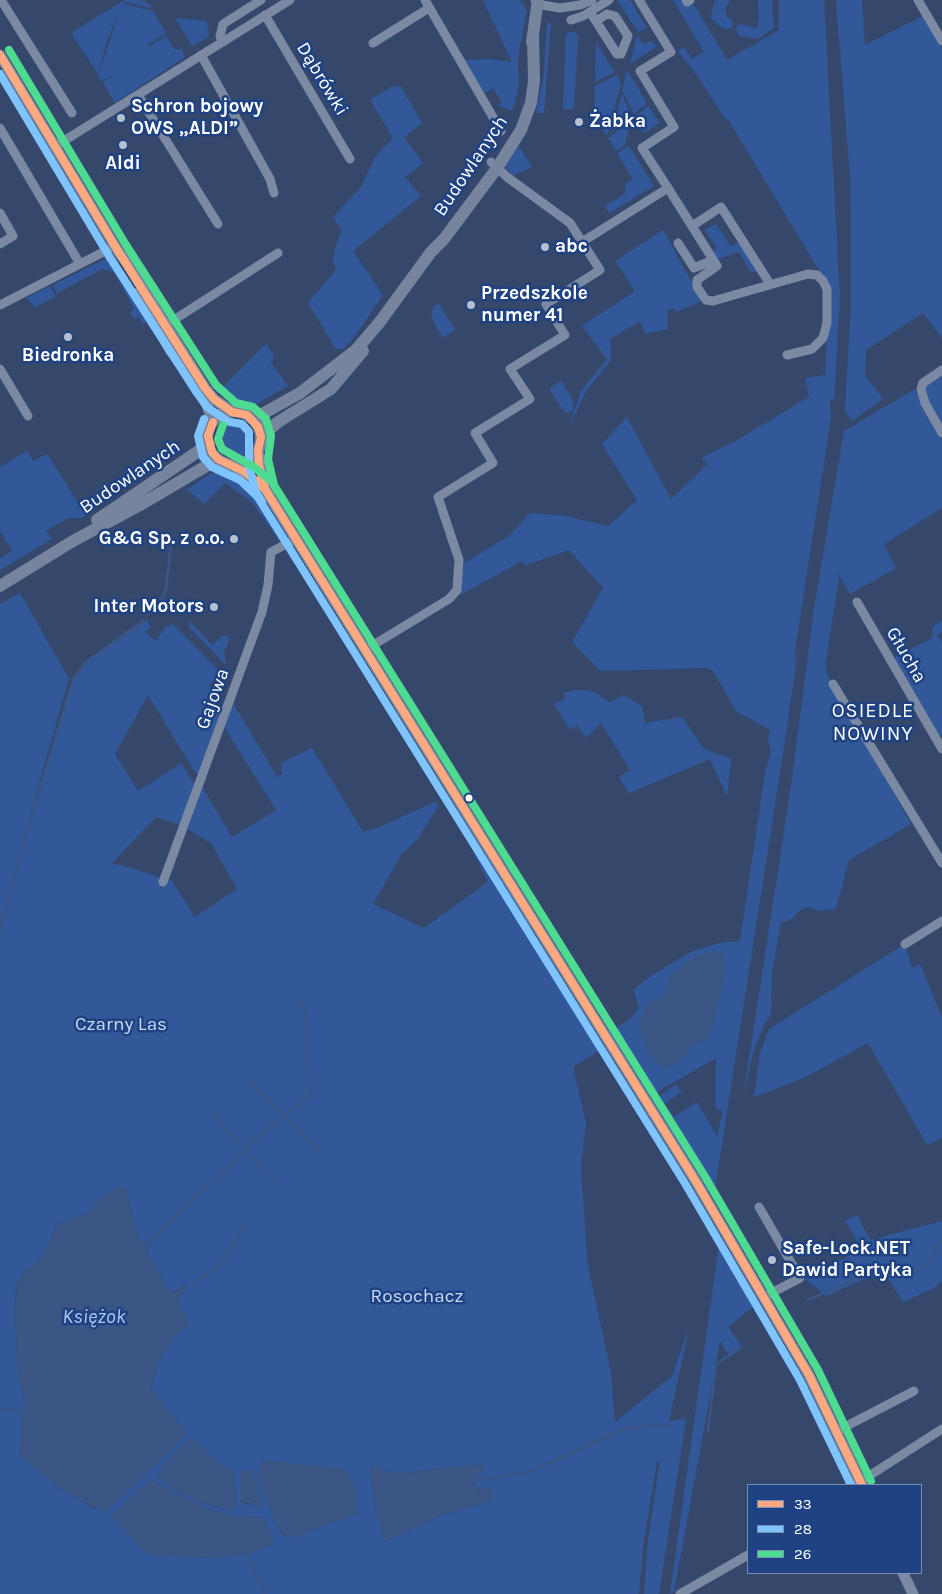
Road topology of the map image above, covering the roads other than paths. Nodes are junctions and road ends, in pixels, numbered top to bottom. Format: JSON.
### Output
{"nodes":[{"id":1,"x":1,"y":0,"type":"edge"},
{"id":2,"x":261,"y":0,"type":"edge"},
{"id":3,"x":290,"y":0,"type":"edge"},
{"id":4,"x":537,"y":0,"type":"edge"},
{"id":5,"x":592,"y":0,"type":"edge"},
{"id":6,"x":609,"y":0,"type":"edge"},
{"id":7,"x":640,"y":0,"type":"edge"},
{"id":8,"x":686,"y":0,"type":"edge"},
{"id":9,"x":690,"y":0,"type":"edge"},
{"id":10,"x":918,"y":0,"type":"edge"},
{"id":11,"x":427,"y":4,"type":"edge"},
{"id":12,"x":590,"y":12,"type":"junction"},
{"id":13,"x":265,"y":16,"type":"junction"},
{"id":14,"x":571,"y":20,"type":"dead end"},
{"id":15,"x":596,"y":21,"type":"dead end"},
{"id":16,"x":942,"y":41,"type":"edge"},
{"id":17,"x":222,"y":42,"type":"junction"},
{"id":18,"x":373,"y":42,"type":"dead end"},
{"id":19,"x":0,"y":55,"type":"edge"},
{"id":20,"x":201,"y":55,"type":"junction"},
{"id":21,"x":138,"y":94,"type":"junction"},
{"id":22,"x":72,"y":113,"type":"dead end"},
{"id":23,"x":0,"y":128,"type":"edge"},
{"id":24,"x":502,"y":131,"type":"dead end"},
{"id":25,"x":54,"y":147,"type":"junction"},
{"id":26,"x":350,"y":159,"type":"dead end"},
{"id":27,"x":494,"y":165,"type":"junction"},
{"id":28,"x":668,"y":188,"type":"junction"},
{"id":29,"x":274,"y":193,"type":"dead end"},
{"id":30,"x":0,"y":213,"type":"edge"},
{"id":31,"x":218,"y":224,"type":"dead end"},
{"id":32,"x":692,"y":226,"type":"junction"},
{"id":33,"x":582,"y":242,"type":"junction"},
{"id":34,"x":678,"y":243,"type":"dead end"},
{"id":35,"x":0,"y":244,"type":"edge"},
{"id":36,"x":116,"y":249,"type":"junction"},
{"id":37,"x":278,"y":253,"type":"dead end"},
{"id":38,"x":713,"y":260,"type":"junction"},
{"id":39,"x":80,"y":264,"type":"junction"},
{"id":40,"x":770,"y":284,"type":"junction"},
{"id":41,"x":0,"y":305,"type":"edge"},
{"id":42,"x":379,"y":323,"type":"junction"},
{"id":43,"x":166,"y":324,"type":"junction"},
{"id":44,"x":787,"y":355,"type":"dead end"},
{"id":45,"x":0,"y":369,"type":"edge"},
{"id":46,"x":942,"y":370,"type":"edge"},
{"id":47,"x":232,"y":412,"type":"junction"},
{"id":48,"x":28,"y":416,"type":"dead end"},
{"id":49,"x":250,"y":417,"type":"junction"},
{"id":50,"x":213,"y":422,"type":"junction"},
{"id":51,"x":942,"y":434,"type":"edge"},
{"id":52,"x":261,"y":437,"type":"junction"},
{"id":53,"x":208,"y":444,"type":"junction"},
{"id":54,"x":258,"y":452,"type":"junction"},
{"id":55,"x":218,"y":459,"type":"junction"},
{"id":56,"x":232,"y":465,"type":"junction"},
{"id":57,"x":265,"y":489,"type":"junction"},
{"id":58,"x":296,"y":539,"type":"junction"},
{"id":59,"x":73,"y":541,"type":"junction"},
{"id":60,"x":0,"y":586,"type":"edge"},
{"id":61,"x":858,"y":602,"type":"dead end"},
{"id":62,"x":365,"y":650,"type":"junction"},
{"id":63,"x":833,"y":684,"type":"dead end"},
{"id":64,"x":942,"y":749,"type":"edge"},
{"id":65,"x":942,"y":864,"type":"edge"},
{"id":66,"x":163,"y":882,"type":"dead end"},
{"id":67,"x":942,"y":921,"type":"edge"},
{"id":68,"x":905,"y":944,"type":"dead end"},
{"id":69,"x":759,"y":1207,"type":"dead end"},
{"id":70,"x":764,"y":1297,"type":"junction"},
{"id":71,"x":914,"y":1391,"type":"dead end"},
{"id":72,"x":942,"y":1429,"type":"edge"},
{"id":73,"x":837,"y":1431,"type":"junction"},
{"id":74,"x":859,"y":1484,"type":"edge"},
{"id":75,"x":747,"y":1556,"type":"edge"},
{"id":76,"x":904,"y":1574,"type":"edge"},
{"id":77,"x":680,"y":1594,"type":"edge"},
{"id":78,"x":913,"y":1594,"type":"edge"}],
"edges":[{"from":1,"to":22,"type":"street"},
{"from":2,"to":17,"type":"street"},
{"from":3,"to":13,"type":"street"},
{"from":4,"to":5,"type":"street"},
{"from":4,"to":27,"type":"main road","name":"Budowlanych"},
{"from":6,"to":12,"type":"street"},
{"from":7,"to":28,"type":"street"},
{"from":8,"to":9,"type":"street"},
{"from":10,"to":16,"type":"street"},
{"from":11,"to":18,"type":"street"},
{"from":11,"to":24,"type":"street"},
{"from":12,"to":14,"type":"street"},
{"from":12,"to":15,"type":"street"},
{"from":13,"to":17,"type":"street"},
{"from":13,"to":26,"type":"street","name":"Dąbrówki"},
{"from":17,"to":20,"type":"street"},
{"from":19,"to":25,"type":"street"},
{"from":20,"to":21,"type":"street"},
{"from":20,"to":29,"type":"street"},
{"from":21,"to":25,"type":"street"},
{"from":21,"to":31,"type":"street"},
{"from":23,"to":39,"type":"street"},
{"from":25,"to":36,"type":"street"},
{"from":27,"to":33,"type":"street"},
{"from":27,"to":42,"type":"main road","name":"Budowlanych"},
{"from":28,"to":32,"type":"street"},
{"from":28,"to":33,"type":"street"},
{"from":30,"to":35,"type":"street"},
{"from":32,"to":38,"type":"street"},
{"from":32,"to":40,"type":"street"},
{"from":33,"to":62,"type":"street"},
{"from":34,"to":38,"type":"street"},
{"from":36,"to":39,"type":"street"},
{"from":36,"to":43,"type":"street"},
{"from":36,"to":50,"type":"street"},
{"from":37,"to":43,"type":"street"},
{"from":38,"to":40,"type":"street"},
{"from":39,"to":41,"type":"street"},
{"from":40,"to":44,"type":"street"},
{"from":42,"to":49,"type":"main road","name":"Budowlanych"},
{"from":42,"to":52,"type":"main road","name":"Budowlanych"},
{"from":43,"to":47,"type":"street"},
{"from":45,"to":48,"type":"street"},
{"from":46,"to":51,"type":"street"},
{"from":47,"to":49,"type":"main road"},
{"from":47,"to":50,"type":"main road"},
{"from":49,"to":52,"type":"main road"},
{"from":50,"to":53,"type":"main road"},
{"from":52,"to":54,"type":"main road"},
{"from":53,"to":55,"type":"main road"},
{"from":53,"to":59,"type":"main road","name":"Budowlanych"},
{"from":54,"to":56,"type":"main road"},
{"from":54,"to":57,"type":"street"},
{"from":55,"to":56,"type":"main road"},
{"from":55,"to":59,"type":"main road","name":"Budowlanych"},
{"from":56,"to":57,"type":"street"},
{"from":57,"to":58,"type":"street"},
{"from":58,"to":62,"type":"street"},
{"from":58,"to":66,"type":"street","name":"Gajowa"},
{"from":59,"to":60,"type":"main road","name":"Budowlanych"},
{"from":61,"to":64,"type":"street","name":"Głucha"},
{"from":62,"to":70,"type":"street"},
{"from":63,"to":65,"type":"street"},
{"from":67,"to":68,"type":"street"},
{"from":69,"to":70,"type":"street"},
{"from":70,"to":73,"type":"street"},
{"from":71,"to":73,"type":"street"},
{"from":72,"to":74,"type":"street"},
{"from":73,"to":74,"type":"street"},
{"from":75,"to":77,"type":"street"},
{"from":76,"to":78,"type":"street"}]}
